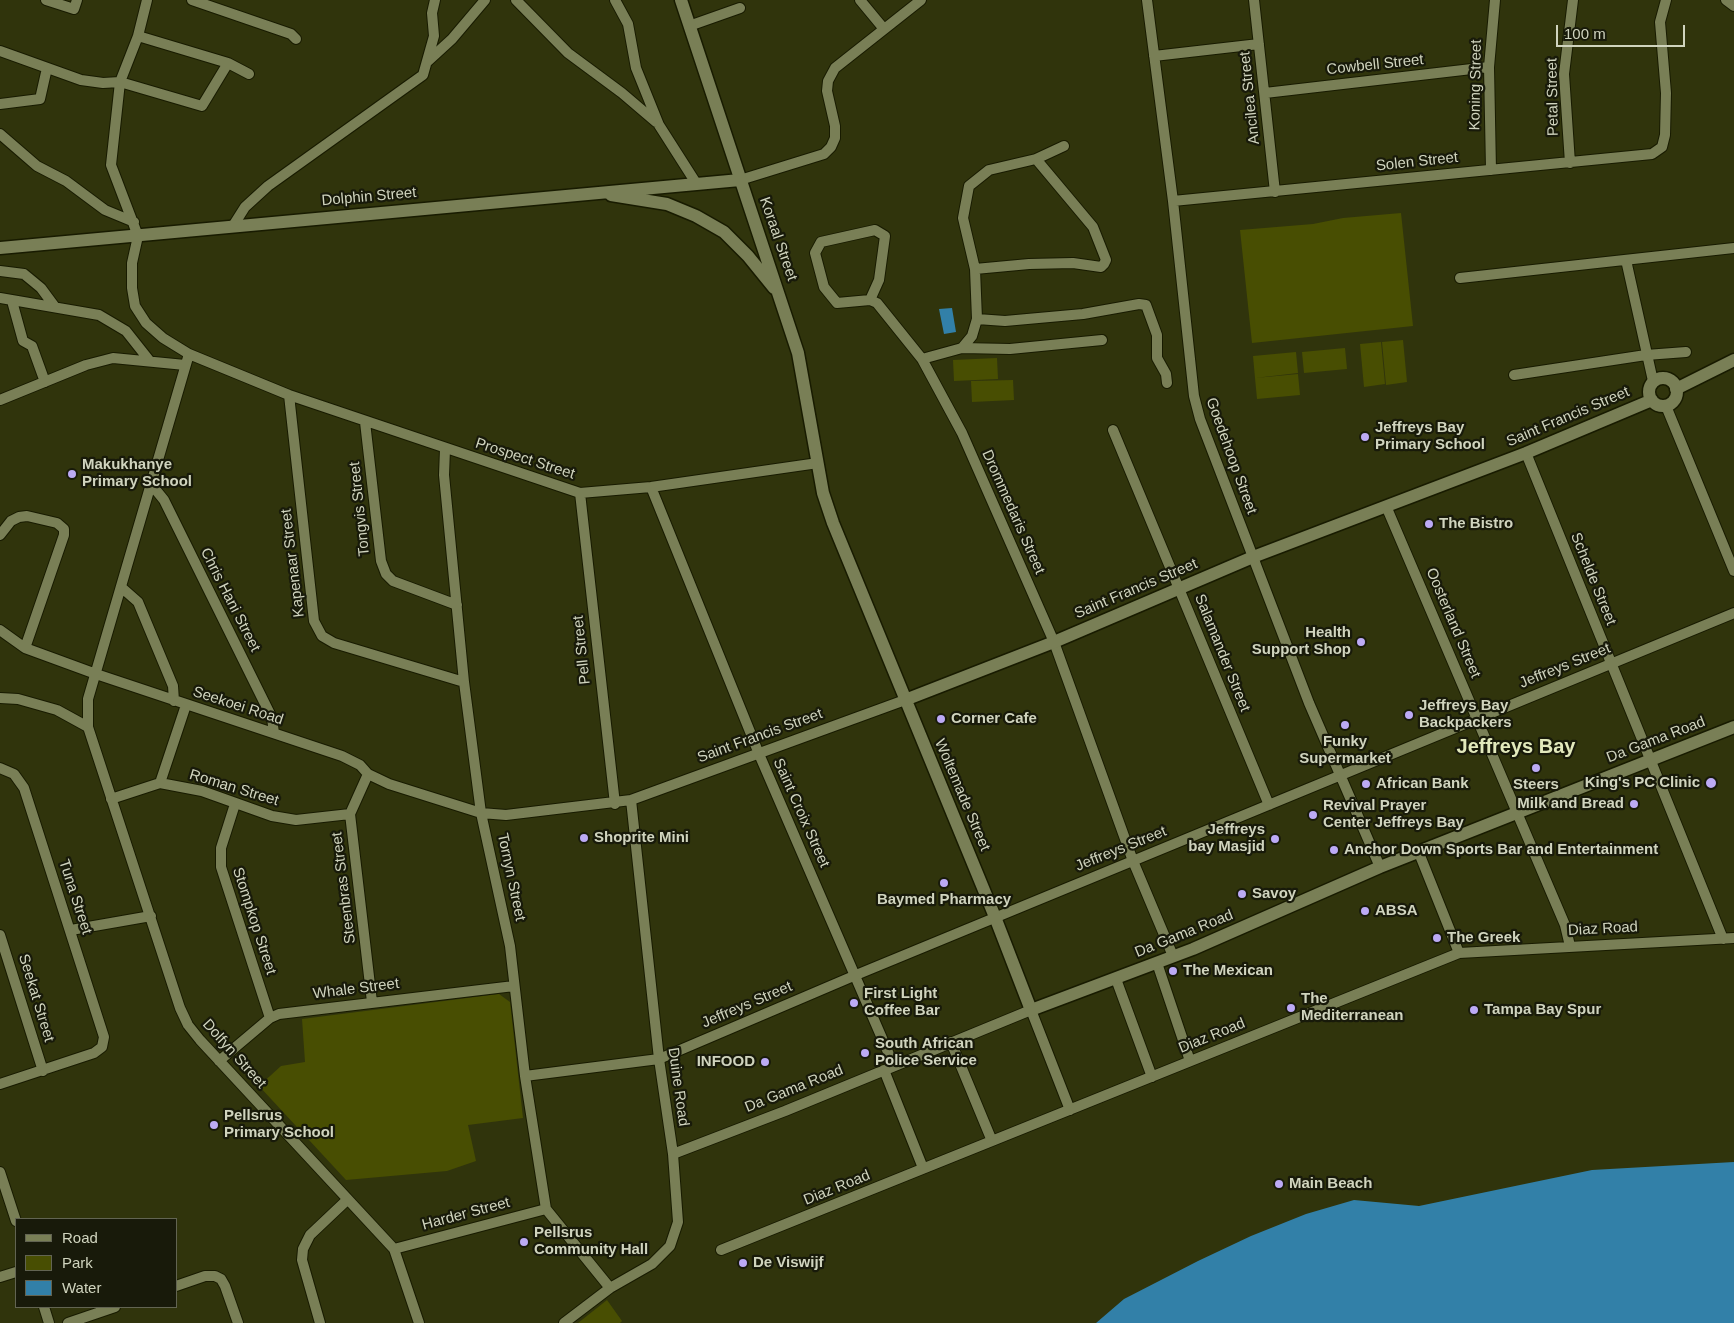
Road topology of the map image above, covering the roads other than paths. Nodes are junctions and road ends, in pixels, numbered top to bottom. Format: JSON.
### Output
{"nodes":[{"id":1,"x":46,"y":0,"type":"edge"},
{"id":2,"x":77,"y":0,"type":"edge"},
{"id":3,"x":147,"y":0,"type":"edge"},
{"id":4,"x":192,"y":0,"type":"edge"},
{"id":5,"x":436,"y":0,"type":"edge"},
{"id":6,"x":485,"y":0,"type":"edge"},
{"id":7,"x":516,"y":0,"type":"edge"},
{"id":8,"x":615,"y":0,"type":"edge"},
{"id":9,"x":681,"y":0,"type":"edge"},
{"id":10,"x":860,"y":0,"type":"edge"},
{"id":11,"x":921,"y":0,"type":"edge"},
{"id":12,"x":1147,"y":0,"type":"edge"},
{"id":13,"x":1254,"y":0,"type":"edge"},
{"id":14,"x":1495,"y":0,"type":"edge"},
{"id":15,"x":1572,"y":0,"type":"edge"},
{"id":16,"x":1666,"y":0,"type":"edge"},
{"id":17,"x":1726,"y":0,"type":"edge"},
{"id":18,"x":1734,"y":6,"type":"edge"},
{"id":19,"x":740,"y":8,"type":"dead end"},
{"id":20,"x":689,"y":26,"type":"junction"},
{"id":21,"x":884,"y":30,"type":"junction"},
{"id":22,"x":138,"y":36,"type":"junction"},
{"id":23,"x":296,"y":39,"type":"dead end"},
{"id":24,"x":1259,"y":44,"type":"junction"},
{"id":25,"x":0,"y":51,"type":"edge"},
{"id":26,"x":1154,"y":56,"type":"junction"},
{"id":27,"x":428,"y":61,"type":"junction"},
{"id":28,"x":228,"y":63,"type":"junction"},
{"id":29,"x":1489,"y":67,"type":"junction"},
{"id":30,"x":47,"y":68,"type":"junction"},
{"id":31,"x":250,"y":74,"type":"dead end"},
{"id":32,"x":120,"y":82,"type":"junction"},
{"id":33,"x":1265,"y":93,"type":"junction"},
{"id":34,"x":0,"y":104,"type":"edge"},
{"id":35,"x":659,"y":125,"type":"junction"},
{"id":36,"x":0,"y":134,"type":"edge"},
{"id":37,"x":1064,"y":146,"type":"dead end"},
{"id":38,"x":1036,"y":160,"type":"junction"},
{"id":39,"x":1570,"y":163,"type":"junction"},
{"id":40,"x":1491,"y":170,"type":"junction"},
{"id":41,"x":740,"y":180,"type":"junction"},
{"id":42,"x":696,"y":183,"type":"junction"},
{"id":43,"x":594,"y":192,"type":"junction"},
{"id":44,"x":1276,"y":192,"type":"junction"},
{"id":45,"x":1173,"y":201,"type":"junction"},
{"id":46,"x":134,"y":222,"type":"junction"},
{"id":47,"x":233,"y":226,"type":"junction"},
{"id":48,"x":138,"y":236,"type":"junction"},
{"id":49,"x":0,"y":248,"type":"edge"},
{"id":50,"x":1734,"y":248,"type":"edge"},
{"id":51,"x":1626,"y":260,"type":"junction"},
{"id":52,"x":975,"y":269,"type":"junction"},
{"id":53,"x":0,"y":271,"type":"edge"},
{"id":54,"x":1460,"y":278,"type":"dead end"},
{"id":55,"x":0,"y":298,"type":"edge"},
{"id":56,"x":781,"y":298,"type":"junction"},
{"id":57,"x":870,"y":300,"type":"junction"},
{"id":58,"x":12,"y":301,"type":"junction"},
{"id":59,"x":55,"y":308,"type":"junction"},
{"id":60,"x":976,"y":319,"type":"junction"},
{"id":61,"x":1102,"y":340,"type":"dead end"},
{"id":62,"x":962,"y":348,"type":"junction"},
{"id":63,"x":1686,"y":352,"type":"dead end"},
{"id":64,"x":189,"y":354,"type":"junction"},
{"id":65,"x":1646,"y":355,"type":"junction"},
{"id":66,"x":922,"y":359,"type":"junction"},
{"id":67,"x":149,"y":360,"type":"junction"},
{"id":68,"x":1734,"y":360,"type":"edge"},
{"id":69,"x":185,"y":365,"type":"junction"},
{"id":70,"x":1514,"y":375,"type":"dead end"},
{"id":71,"x":1653,"y":381,"type":"junction"},
{"id":72,"x":45,"y":382,"type":"junction"},
{"id":73,"x":1167,"y":383,"type":"dead end"},
{"id":74,"x":1676,"y":388,"type":"junction"},
{"id":75,"x":289,"y":395,"type":"junction"},
{"id":76,"x":0,"y":400,"type":"edge"},
{"id":77,"x":1652,"y":400,"type":"junction"},
{"id":78,"x":1666,"y":406,"type":"junction"},
{"id":79,"x":365,"y":422,"type":"junction"},
{"id":80,"x":1113,"y":430,"type":"dead end"},
{"id":81,"x":444,"y":449,"type":"junction"},
{"id":82,"x":1526,"y":453,"type":"junction"},
{"id":83,"x":818,"y":463,"type":"junction"},
{"id":84,"x":151,"y":484,"type":"junction"},
{"id":85,"x":651,"y":487,"type":"junction"},
{"id":86,"x":580,"y":493,"type":"junction"},
{"id":87,"x":823,"y":493,"type":"joint"},
{"id":88,"x":1386,"y":506,"type":"junction"},
{"id":89,"x":0,"y":536,"type":"edge"},
{"id":90,"x":1253,"y":557,"type":"junction"},
{"id":91,"x":1734,"y":571,"type":"edge"},
{"id":92,"x":121,"y":587,"type":"junction"},
{"id":93,"x":1179,"y":589,"type":"junction"},
{"id":94,"x":457,"y":605,"type":"junction"},
{"id":95,"x":1734,"y":613,"type":"edge"},
{"id":96,"x":0,"y":630,"type":"edge"},
{"id":97,"x":1054,"y":642,"type":"junction"},
{"id":98,"x":24,"y":648,"type":"junction"},
{"id":99,"x":1610,"y":664,"type":"junction"},
{"id":100,"x":96,"y":674,"type":"junction"},
{"id":101,"x":464,"y":682,"type":"junction"},
{"id":102,"x":0,"y":698,"type":"edge"},
{"id":103,"x":905,"y":700,"type":"junction"},
{"id":104,"x":174,"y":701,"type":"junction"},
{"id":105,"x":186,"y":705,"type":"junction"},
{"id":106,"x":1477,"y":718,"type":"junction"},
{"id":107,"x":88,"y":727,"type":"junction"},
{"id":108,"x":1734,"y":727,"type":"edge"},
{"id":109,"x":274,"y":733,"type":"junction"},
{"id":110,"x":758,"y":754,"type":"junction"},
{"id":111,"x":1650,"y":760,"type":"junction"},
{"id":112,"x":0,"y":768,"type":"edge"},
{"id":113,"x":368,"y":774,"type":"junction"},
{"id":114,"x":1341,"y":775,"type":"junction"},
{"id":115,"x":160,"y":783,"type":"junction"},
{"id":116,"x":111,"y":799,"type":"junction"},
{"id":117,"x":631,"y":800,"type":"junction"},
{"id":118,"x":234,"y":804,"type":"junction"},
{"id":119,"x":615,"y":804,"type":"junction"},
{"id":120,"x":1268,"y":805,"type":"junction"},
{"id":121,"x":481,"y":813,"type":"junction"},
{"id":122,"x":1516,"y":813,"type":"junction"},
{"id":123,"x":350,"y":814,"type":"junction"},
{"id":124,"x":1419,"y":853,"type":"junction"},
{"id":125,"x":1133,"y":861,"type":"junction"},
{"id":126,"x":1380,"y":868,"type":"junction"},
{"id":127,"x":151,"y":916,"type":"junction"},
{"id":128,"x":995,"y":917,"type":"junction"},
{"id":129,"x":71,"y":930,"type":"junction"},
{"id":130,"x":0,"y":935,"type":"edge"},
{"id":131,"x":1734,"y":938,"type":"edge"},
{"id":132,"x":1723,"y":939,"type":"junction"},
{"id":133,"x":1570,"y":946,"type":"junction"},
{"id":134,"x":1459,"y":953,"type":"junction"},
{"id":135,"x":1173,"y":956,"type":"junction"},
{"id":136,"x":1157,"y":963,"type":"junction"},
{"id":137,"x":856,"y":975,"type":"junction"},
{"id":138,"x":1116,"y":979,"type":"junction"},
{"id":139,"x":514,"y":986,"type":"junction"},
{"id":140,"x":372,"y":1002,"type":"junction"},
{"id":141,"x":1031,"y":1010,"type":"junction"},
{"id":142,"x":270,"y":1018,"type":"junction"},
{"id":143,"x":951,"y":1042,"type":"junction"},
{"id":144,"x":659,"y":1059,"type":"junction"},
{"id":145,"x":219,"y":1061,"type":"junction"},
{"id":146,"x":1190,"y":1061,"type":"junction"},
{"id":147,"x":889,"y":1068,"type":"junction"},
{"id":148,"x":42,"y":1070,"type":"junction"},
{"id":149,"x":525,"y":1076,"type":"junction"},
{"id":150,"x":1152,"y":1077,"type":"junction"},
{"id":151,"x":0,"y":1084,"type":"edge"},
{"id":152,"x":1070,"y":1110,"type":"junction"},
{"id":153,"x":992,"y":1141,"type":"junction"},
{"id":154,"x":673,"y":1154,"type":"junction"},
{"id":155,"x":923,"y":1168,"type":"junction"},
{"id":156,"x":0,"y":1172,"type":"edge"},
{"id":157,"x":347,"y":1200,"type":"junction"},
{"id":158,"x":546,"y":1209,"type":"junction"},
{"id":159,"x":15,"y":1218,"type":"edge"},
{"id":160,"x":394,"y":1249,"type":"junction"},
{"id":161,"x":721,"y":1250,"type":"dead end"},
{"id":162,"x":15,"y":1272,"type":"edge"},
{"id":163,"x":0,"y":1277,"type":"edge"},
{"id":164,"x":178,"y":1285,"type":"edge"},
{"id":165,"x":610,"y":1288,"type":"junction"},
{"id":166,"x":44,"y":1308,"type":"edge"},
{"id":167,"x":113,"y":1308,"type":"edge"},
{"id":168,"x":49,"y":1323,"type":"edge"},
{"id":169,"x":68,"y":1323,"type":"edge"},
{"id":170,"x":238,"y":1323,"type":"edge"},
{"id":171,"x":320,"y":1323,"type":"edge"},
{"id":172,"x":419,"y":1323,"type":"edge"},
{"id":173,"x":564,"y":1323,"type":"edge"}],
"edges":[{"from":1,"to":2,"type":"street"},
{"from":3,"to":22,"type":"street"},
{"from":4,"to":23,"type":"street"},
{"from":5,"to":27,"type":"street"},
{"from":6,"to":27,"type":"street"},
{"from":7,"to":35,"type":"street"},
{"from":8,"to":35,"type":"street"},
{"from":9,"to":20,"type":"street","name":"Koraal Street"},
{"from":10,"to":21,"type":"street"},
{"from":11,"to":21,"type":"street"},
{"from":12,"to":26,"type":"street","name":"Goedehoop Street"},
{"from":13,"to":24,"type":"street","name":"Ancilea Street"},
{"from":14,"to":29,"type":"street","name":"Koning Street"},
{"from":15,"to":39,"type":"street","name":"Petal Street"},
{"from":16,"to":39,"type":"street","name":"Solen Street"},
{"from":17,"to":18,"type":"street"},
{"from":19,"to":20,"type":"street"},
{"from":20,"to":41,"type":"street","name":"Koraal Street"},
{"from":21,"to":41,"type":"street"},
{"from":22,"to":28,"type":"street"},
{"from":22,"to":32,"type":"street"},
{"from":24,"to":26,"type":"street"},
{"from":24,"to":33,"type":"street","name":"Ancilea Street"},
{"from":25,"to":30,"type":"street"},
{"from":26,"to":45,"type":"street","name":"Goedehoop Street"},
{"from":27,"to":47,"type":"street"},
{"from":28,"to":31,"type":"street"},
{"from":28,"to":32,"type":"street"},
{"from":29,"to":33,"type":"street","name":"Cowbell Street"},
{"from":29,"to":40,"type":"street","name":"Koning Street"},
{"from":30,"to":32,"type":"street"},
{"from":30,"to":34,"type":"street"},
{"from":32,"to":46,"type":"street"},
{"from":33,"to":44,"type":"street","name":"Ancilea Street"},
{"from":35,"to":42,"type":"street"},
{"from":36,"to":46,"type":"street"},
{"from":37,"to":38,"type":"street"},
{"from":38,"to":52,"type":"street"},
{"from":38,"to":52,"type":"street"},
{"from":39,"to":40,"type":"street","name":"Solen Street"},
{"from":40,"to":44,"type":"street","name":"Solen Street"},
{"from":41,"to":42,"type":"street","name":"Dolphin Street"},
{"from":41,"to":56,"type":"street","name":"Koraal Street"},
{"from":42,"to":43,"type":"street","name":"Dolphin Street"},
{"from":43,"to":47,"type":"street","name":"Dolphin Street"},
{"from":43,"to":56,"type":"street"},
{"from":44,"to":45,"type":"street","name":"Solen Street"},
{"from":45,"to":90,"type":"street","name":"Goedehoop Street"},
{"from":46,"to":48,"type":"street"},
{"from":47,"to":48,"type":"street","name":"Dolphin Street"},
{"from":48,"to":49,"type":"street","name":"Dolphin Street"},
{"from":48,"to":64,"type":"street","name":"Prospect Street"},
{"from":50,"to":51,"type":"street"},
{"from":51,"to":54,"type":"street"},
{"from":51,"to":65,"type":"street"},
{"from":52,"to":60,"type":"street"},
{"from":53,"to":59,"type":"street"},
{"from":55,"to":58,"type":"street"},
{"from":56,"to":83,"type":"street","name":"Koraal Street"},
{"from":57,"to":57,"type":"street"},
{"from":57,"to":66,"type":"street","name":"Drommedaris Street"},
{"from":58,"to":59,"type":"street"},
{"from":58,"to":72,"type":"street"},
{"from":59,"to":67,"type":"street"},
{"from":60,"to":62,"type":"street"},
{"from":60,"to":73,"type":"street"},
{"from":61,"to":62,"type":"street"},
{"from":62,"to":66,"type":"street"},
{"from":63,"to":65,"type":"street"},
{"from":64,"to":69,"type":"street","name":"Dolfyn Street"},
{"from":64,"to":75,"type":"street","name":"Prospect Street"},
{"from":65,"to":70,"type":"street"},
{"from":65,"to":71,"type":"street"},
{"from":66,"to":97,"type":"street","name":"Drommedaris Street"},
{"from":67,"to":69,"type":"street"},
{"from":67,"to":72,"type":"street"},
{"from":68,"to":74,"type":"street"},
{"from":69,"to":84,"type":"street","name":"Dolfyn Street"},
{"from":71,"to":74,"type":"street"},
{"from":71,"to":77,"type":"street"},
{"from":72,"to":76,"type":"street"},
{"from":74,"to":78,"type":"street"},
{"from":75,"to":79,"type":"street","name":"Prospect Street"},
{"from":75,"to":101,"type":"street","name":"Kapenaar Street"},
{"from":77,"to":78,"type":"street"},
{"from":77,"to":82,"type":"street","name":"Saint Francis Street"},
{"from":78,"to":91,"type":"street"},
{"from":79,"to":81,"type":"street","name":"Prospect Street"},
{"from":79,"to":94,"type":"street","name":"Tongvis Street"},
{"from":80,"to":93,"type":"street","name":"Salamander Street"},
{"from":81,"to":86,"type":"street","name":"Prospect Street"},
{"from":81,"to":94,"type":"street","name":"Tornyn Street"},
{"from":82,"to":88,"type":"street","name":"Saint Francis Street"},
{"from":82,"to":99,"type":"street","name":"Schelde Street"},
{"from":83,"to":85,"type":"street","name":"Prospect Street"},
{"from":83,"to":87,"type":"street","name":"Koraal Street"},
{"from":84,"to":92,"type":"street","name":"Dolfyn Street"},
{"from":84,"to":109,"type":"street","name":"Chris Hani Street"},
{"from":85,"to":86,"type":"street","name":"Prospect Street"},
{"from":85,"to":110,"type":"street","name":"Saint Croix Street"},
{"from":86,"to":119,"type":"street","name":"Pell Street"},
{"from":87,"to":103,"type":"street","name":"Woltemade Street"},
{"from":88,"to":90,"type":"street","name":"Saint Francis Street"},
{"from":88,"to":106,"type":"street","name":"Oosterland Street"},
{"from":89,"to":98,"type":"street"},
{"from":90,"to":93,"type":"street","name":"Saint Francis Street"},
{"from":90,"to":114,"type":"street","name":"Goedehoop Street"},
{"from":92,"to":100,"type":"street","name":"Dolfyn Street"},
{"from":92,"to":104,"type":"street"},
{"from":93,"to":97,"type":"street","name":"Saint Francis Street"},
{"from":93,"to":120,"type":"street","name":"Salamander Street"},
{"from":94,"to":101,"type":"street","name":"Tornyn Street"},
{"from":95,"to":99,"type":"street","name":"Jeffreys Street"},
{"from":96,"to":98,"type":"street","name":"Seekoei Road"},
{"from":97,"to":103,"type":"street","name":"Saint Francis Street"},
{"from":97,"to":125,"type":"street","name":"Drommedaris Street"},
{"from":98,"to":100,"type":"street","name":"Seekoei Road"},
{"from":99,"to":106,"type":"street","name":"Jeffreys Street"},
{"from":99,"to":111,"type":"street","name":"Schelde Street"},
{"from":100,"to":104,"type":"street","name":"Seekoei Road"},
{"from":100,"to":107,"type":"street","name":"Dolfyn Street"},
{"from":101,"to":121,"type":"street","name":"Tornyn Street"},
{"from":102,"to":107,"type":"street"},
{"from":103,"to":110,"type":"street","name":"Saint Francis Street"},
{"from":103,"to":128,"type":"street","name":"Woltemade Street"},
{"from":104,"to":105,"type":"street","name":"Seekoei Road"},
{"from":105,"to":109,"type":"street","name":"Seekoei Road"},
{"from":105,"to":115,"type":"street"},
{"from":106,"to":114,"type":"street","name":"Jeffreys Street"},
{"from":106,"to":122,"type":"street","name":"Oosterland Street"},
{"from":107,"to":116,"type":"street","name":"Dolfyn Street"},
{"from":108,"to":111,"type":"street","name":"Da Gama Road"},
{"from":109,"to":113,"type":"street","name":"Seekoei Road"},
{"from":110,"to":117,"type":"street","name":"Saint Francis Street"},
{"from":110,"to":137,"type":"street","name":"Saint Croix Street"},
{"from":111,"to":122,"type":"street","name":"Da Gama Road"},
{"from":111,"to":132,"type":"street","name":"Schelde Street"},
{"from":112,"to":129,"type":"street","name":"Tuna Street"},
{"from":113,"to":121,"type":"street","name":"Seekoei Road"},
{"from":113,"to":123,"type":"street","name":"Steenbras Street"},
{"from":114,"to":120,"type":"street","name":"Jeffreys Street"},
{"from":114,"to":126,"type":"street","name":"Goedehoop Street"},
{"from":115,"to":116,"type":"street","name":"Roman Street"},
{"from":115,"to":118,"type":"street","name":"Roman Street"},
{"from":116,"to":127,"type":"street","name":"Dolfyn Street"},
{"from":117,"to":119,"type":"street","name":"Saint Francis Street"},
{"from":117,"to":144,"type":"street","name":"Duine Road"},
{"from":118,"to":123,"type":"street","name":"Roman Street"},
{"from":118,"to":142,"type":"street","name":"Stompkop Street"},
{"from":119,"to":121,"type":"street","name":"Saint Francis Street"},
{"from":120,"to":125,"type":"street","name":"Jeffreys Street"},
{"from":121,"to":139,"type":"street","name":"Tornyn Street"},
{"from":122,"to":124,"type":"street","name":"Da Gama Road"},
{"from":122,"to":133,"type":"street","name":"Oosterland Street"},
{"from":123,"to":140,"type":"street","name":"Steenbras Street"},
{"from":124,"to":126,"type":"street","name":"Da Gama Road"},
{"from":124,"to":134,"type":"street"},
{"from":125,"to":128,"type":"street","name":"Jeffreys Street"},
{"from":125,"to":135,"type":"street","name":"Drommedaris Street"},
{"from":126,"to":135,"type":"street","name":"Da Gama Road"},
{"from":127,"to":129,"type":"street"},
{"from":127,"to":145,"type":"street","name":"Dolfyn Street"},
{"from":128,"to":137,"type":"street","name":"Jeffreys Street"},
{"from":128,"to":141,"type":"street","name":"Woltemade Street"},
{"from":129,"to":148,"type":"street","name":"Tuna Street"},
{"from":130,"to":148,"type":"street","name":"Seekat Street"},
{"from":131,"to":132,"type":"street","name":"Diaz Road"},
{"from":132,"to":133,"type":"street","name":"Diaz Road"},
{"from":133,"to":134,"type":"street","name":"Diaz Road"},
{"from":134,"to":146,"type":"street","name":"Diaz Road"},
{"from":135,"to":136,"type":"street","name":"Da Gama Road"},
{"from":136,"to":138,"type":"street","name":"Da Gama Road"},
{"from":136,"to":146,"type":"street"},
{"from":137,"to":144,"type":"street","name":"Jeffreys Street"},
{"from":137,"to":147,"type":"street","name":"Saint Croix Street"},
{"from":138,"to":141,"type":"street","name":"Da Gama Road"},
{"from":138,"to":150,"type":"street"},
{"from":139,"to":140,"type":"street","name":"Whale Street"},
{"from":139,"to":149,"type":"street","name":"Tornyn Street"},
{"from":140,"to":142,"type":"street","name":"Whale Street"},
{"from":141,"to":143,"type":"street","name":"Da Gama Road"},
{"from":141,"to":152,"type":"street","name":"Woltemade Street"},
{"from":142,"to":145,"type":"street","name":"Whale Street"},
{"from":143,"to":147,"type":"street","name":"Da Gama Road"},
{"from":143,"to":153,"type":"street"},
{"from":144,"to":149,"type":"street","name":"Jeffreys Street"},
{"from":144,"to":154,"type":"street","name":"Duine Road"},
{"from":145,"to":157,"type":"street","name":"Dolfyn Street"},
{"from":146,"to":150,"type":"street","name":"Diaz Road"},
{"from":147,"to":154,"type":"street","name":"Da Gama Road"},
{"from":147,"to":155,"type":"street","name":"Saint Croix Street"},
{"from":148,"to":151,"type":"street"},
{"from":149,"to":158,"type":"street","name":"Tornyn Street"},
{"from":150,"to":152,"type":"street","name":"Diaz Road"},
{"from":152,"to":153,"type":"street","name":"Diaz Road"},
{"from":153,"to":155,"type":"street","name":"Diaz Road"},
{"from":154,"to":165,"type":"street","name":"Duine Road"},
{"from":155,"to":161,"type":"street","name":"Diaz Road"},
{"from":156,"to":159,"type":"street"},
{"from":157,"to":160,"type":"street","name":"Dolfyn Street"},
{"from":157,"to":171,"type":"street"},
{"from":158,"to":160,"type":"street","name":"Harder Street"},
{"from":158,"to":165,"type":"street"},
{"from":160,"to":172,"type":"street","name":"Dolfyn Street"},
{"from":162,"to":163,"type":"street"},
{"from":164,"to":170,"type":"street"},
{"from":165,"to":173,"type":"street","name":"Duine Road"},
{"from":166,"to":168,"type":"street"},
{"from":167,"to":169,"type":"street"}]}
